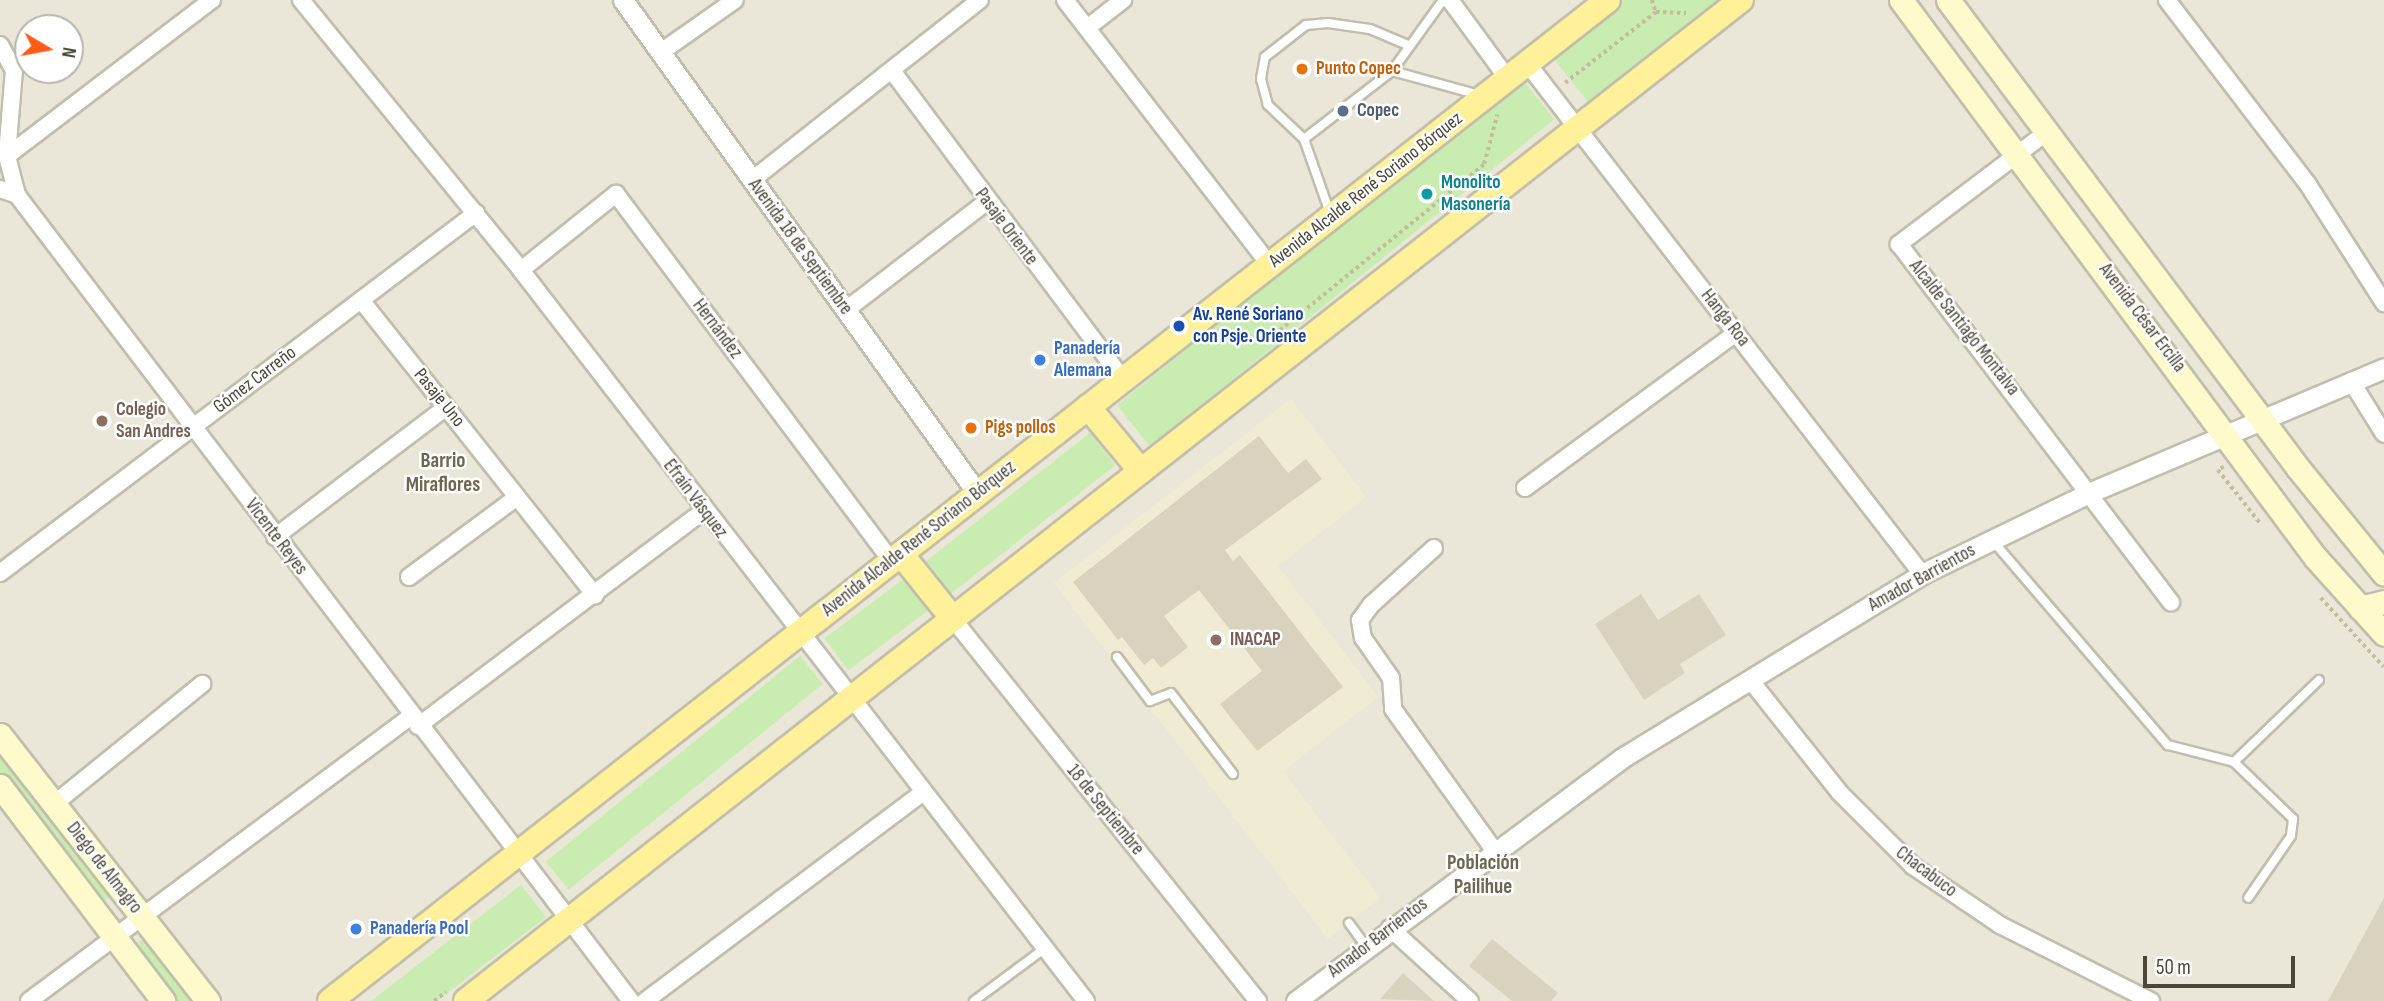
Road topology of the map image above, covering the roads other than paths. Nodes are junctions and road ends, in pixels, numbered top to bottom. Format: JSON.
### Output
{"nodes":[{"id":1,"x":212,"y":0,"type":"edge"},
{"id":2,"x":300,"y":0,"type":"edge"},
{"id":3,"x":623,"y":0,"type":"edge"},
{"id":4,"x":735,"y":0,"type":"edge"},
{"id":5,"x":981,"y":0,"type":"edge"},
{"id":6,"x":1065,"y":0,"type":"edge"},
{"id":7,"x":1123,"y":0,"type":"edge"},
{"id":8,"x":1443,"y":0,"type":"edge"},
{"id":9,"x":1450,"y":0,"type":"edge"},
{"id":10,"x":1608,"y":0,"type":"edge"},
{"id":11,"x":1741,"y":0,"type":"edge"},
{"id":12,"x":1901,"y":0,"type":"edge"},
{"id":13,"x":1948,"y":0,"type":"edge"},
{"id":14,"x":2167,"y":0,"type":"edge"},
{"id":15,"x":1087,"y":28,"type":"junction"},
{"id":16,"x":0,"y":45,"type":"edge"},
{"id":17,"x":1410,"y":46,"type":"junction"},
{"id":18,"x":660,"y":52,"type":"junction"},
{"id":19,"x":1392,"y":71,"type":"junction"},
{"id":20,"x":1518,"y":71,"type":"junction"},
{"id":21,"x":893,"y":72,"type":"junction"},
{"id":22,"x":1492,"y":100,"type":"junction"},
{"id":23,"x":1577,"y":129,"type":"junction"},
{"id":24,"x":2047,"y":132,"type":"junction"},
{"id":25,"x":1304,"y":139,"type":"junction"},
{"id":26,"x":2019,"y":155,"type":"junction"},
{"id":27,"x":9,"y":164,"type":"junction"},
{"id":28,"x":752,"y":180,"type":"junction"},
{"id":29,"x":11,"y":191,"type":"edge"},
{"id":30,"x":986,"y":202,"type":"junction"},
{"id":31,"x":476,"y":213,"type":"junction"},
{"id":32,"x":1331,"y":216,"type":"junction"},
{"id":33,"x":1270,"y":265,"type":"junction"},
{"id":34,"x":521,"y":270,"type":"junction"},
{"id":35,"x":361,"y":300,"type":"junction"},
{"id":36,"x":2384,"y":303,"type":"edge"},
{"id":37,"x":846,"y":310,"type":"junction"},
{"id":38,"x":1736,"y":332,"type":"junction"},
{"id":39,"x":2384,"y":368,"type":"edge"},
{"id":40,"x":1123,"y":379,"type":"junction"},
{"id":41,"x":2351,"y":381,"type":"junction"},
{"id":42,"x":446,"y":407,"type":"junction"},
{"id":43,"x":1088,"y":407,"type":"junction"},
{"id":44,"x":2262,"y":416,"type":"junction"},
{"id":45,"x":192,"y":428,"type":"junction"},
{"id":46,"x":2228,"y":434,"type":"junction"},
{"id":47,"x":2384,"y":434,"type":"edge"},
{"id":48,"x":1140,"y":471,"type":"junction"},
{"id":49,"x":1525,"y":488,"type":"dead end"},
{"id":50,"x":2091,"y":492,"type":"junction"},
{"id":51,"x":978,"y":494,"type":"junction"},
{"id":52,"x":517,"y":496,"type":"junction"},
{"id":53,"x":704,"y":511,"type":"junction"},
{"id":54,"x":275,"y":537,"type":"junction"},
{"id":55,"x":1992,"y":540,"type":"junction"},
{"id":56,"x":1434,"y":548,"type":"dead end"},
{"id":57,"x":896,"y":557,"type":"junction"},
{"id":58,"x":0,"y":573,"type":"edge"},
{"id":59,"x":1922,"y":574,"type":"junction"},
{"id":60,"x":2384,"y":574,"type":"edge"},
{"id":61,"x":409,"y":578,"type":"dead end"},
{"id":62,"x":595,"y":595,"type":"junction"},
{"id":63,"x":2171,"y":602,"type":"dead end"},
{"id":64,"x":2384,"y":602,"type":"edge"},
{"id":65,"x":2360,"y":608,"type":"junction"},
{"id":66,"x":953,"y":619,"type":"junction"},
{"id":67,"x":798,"y":634,"type":"junction"},
{"id":68,"x":2384,"y":634,"type":"edge"},
{"id":69,"x":1117,"y":657,"type":"dead end"},
{"id":70,"x":2319,"y":680,"type":"dead end"},
{"id":71,"x":1751,"y":681,"type":"junction"},
{"id":72,"x":202,"y":684,"type":"dead end"},
{"id":73,"x":849,"y":700,"type":"junction"},
{"id":74,"x":414,"y":721,"type":"junction"},
{"id":75,"x":0,"y":735,"type":"edge"},
{"id":76,"x":2234,"y":762,"type":"junction"},
{"id":77,"x":1233,"y":774,"type":"dead end"},
{"id":78,"x":0,"y":786,"type":"edge"},
{"id":79,"x":921,"y":794,"type":"junction"},
{"id":80,"x":54,"y":804,"type":"junction"},
{"id":81,"x":1494,"y":850,"type":"junction"},
{"id":82,"x":516,"y":856,"type":"junction"},
{"id":83,"x":2248,"y":898,"type":"dead end"},
{"id":84,"x":142,"y":917,"type":"junction"},
{"id":85,"x":568,"y":921,"type":"junction"},
{"id":86,"x":1349,"y":923,"type":"dead end"},
{"id":87,"x":1390,"y":928,"type":"junction"},
{"id":88,"x":114,"y":937,"type":"junction"},
{"id":89,"x":1366,"y":946,"type":"junction"},
{"id":90,"x":1045,"y":948,"type":"junction"},
{"id":91,"x":461,"y":993,"type":"edge"},
{"id":92,"x":29,"y":1001,"type":"edge"},
{"id":93,"x":163,"y":1001,"type":"edge"},
{"id":94,"x":208,"y":1001,"type":"edge"},
{"id":95,"x":330,"y":1001,"type":"edge"},
{"id":96,"x":631,"y":1001,"type":"edge"},
{"id":97,"x":645,"y":1001,"type":"edge"},
{"id":98,"x":974,"y":1001,"type":"edge"},
{"id":99,"x":1086,"y":1001,"type":"edge"},
{"id":100,"x":1258,"y":1001,"type":"edge"},
{"id":101,"x":1296,"y":1001,"type":"edge"},
{"id":102,"x":1470,"y":1001,"type":"edge"},
{"id":103,"x":2151,"y":1001,"type":"edge"}],
"edges":[{"from":1,"to":27,"type":"street"},
{"from":2,"to":31,"type":"street","name":"Efraín Vásquez"},
{"from":3,"to":18,"type":"street","name":"Avenida 18 de Septiembre"},
{"from":4,"to":18,"type":"street"},
{"from":5,"to":21,"type":"street"},
{"from":6,"to":15,"type":"street"},
{"from":7,"to":15,"type":"street"},
{"from":8,"to":17,"type":"lane"},
{"from":9,"to":20,"type":"street","name":"Hanga Roa"},
{"from":10,"to":20,"type":"main road","name":"Avenida Alcalde René Soriano Bórquez"},
{"from":11,"to":23,"type":"main road"},
{"from":12,"to":26,"type":"main road","name":"Avenida César Ercilla"},
{"from":13,"to":24,"type":"main road","name":"Avenida César Ercilla"},
{"from":14,"to":36,"type":"street"},
{"from":15,"to":33,"type":"street"},
{"from":16,"to":27,"type":"street","name":"Vicente Reyes"},
{"from":17,"to":19,"type":"lane"},
{"from":17,"to":25,"type":"lane"},
{"from":18,"to":28,"type":"street","name":"Avenida 18 de Septiembre"},
{"from":19,"to":22,"type":"lane"},
{"from":19,"to":25,"type":"lane"},
{"from":20,"to":22,"type":"main road","name":"Avenida Alcalde René Soriano Bórquez"},
{"from":20,"to":23,"type":"street","name":"Hanga Roa"},
{"from":21,"to":28,"type":"street"},
{"from":21,"to":30,"type":"street","name":"Pasaje Oriente"},
{"from":22,"to":32,"type":"main road","name":"Avenida Alcalde René Soriano Bórquez"},
{"from":23,"to":38,"type":"street","name":"Hanga Roa"},
{"from":23,"to":48,"type":"main road"},
{"from":24,"to":26,"type":"street","name":"Alcalde Santiago Montalva"},
{"from":24,"to":44,"type":"main road","name":"Avenida César Ercilla"},
{"from":25,"to":32,"type":"lane"},
{"from":26,"to":46,"type":"main road","name":"Avenida César Ercilla"},
{"from":26,"to":50,"type":"street","name":"Alcalde Santiago Montalva"},
{"from":27,"to":29,"type":"street","name":"Vicente Reyes"},
{"from":28,"to":37,"type":"street","name":"Avenida 18 de Septiembre"},
{"from":29,"to":45,"type":"street","name":"Vicente Reyes"},
{"from":30,"to":37,"type":"street"},
{"from":30,"to":40,"type":"street","name":"Pasaje Oriente"},
{"from":31,"to":34,"type":"street","name":"Efraín Vásquez"},
{"from":31,"to":35,"type":"street","name":"Gómez Carreño"},
{"from":32,"to":33,"type":"main road","name":"Avenida Alcalde René Soriano Bórquez"},
{"from":33,"to":40,"type":"main road","name":"Avenida Alcalde René Soriano Bórquez"},
{"from":34,"to":53,"type":"street","name":"Efraín Vásquez"},
{"from":34,"to":57,"type":"street","name":"Hernández"},
{"from":35,"to":42,"type":"street","name":"Pasaje Uno"},
{"from":35,"to":45,"type":"street","name":"Gómez Carreño"},
{"from":37,"to":51,"type":"street","name":"Avenida 18 de Septiembre"},
{"from":38,"to":49,"type":"street"},
{"from":38,"to":59,"type":"street","name":"Hanga Roa"},
{"from":39,"to":41,"type":"street","name":"Amador Barrientos"},
{"from":40,"to":43,"type":"main road","name":"Avenida Alcalde René Soriano Bórquez"},
{"from":41,"to":44,"type":"street","name":"Amador Barrientos"},
{"from":41,"to":47,"type":"street"},
{"from":42,"to":52,"type":"street","name":"Pasaje Uno"},
{"from":42,"to":54,"type":"street"},
{"from":43,"to":48,"type":"main road"},
{"from":43,"to":51,"type":"main road","name":"Avenida Alcalde René Soriano Bórquez"},
{"from":44,"to":46,"type":"street","name":"Amador Barrientos"},
{"from":44,"to":60,"type":"main road","name":"Avenida César Ercilla"},
{"from":45,"to":54,"type":"street","name":"Vicente Reyes"},
{"from":45,"to":58,"type":"street","name":"Gómez Carreño"},
{"from":46,"to":50,"type":"street","name":"Amador Barrientos"},
{"from":46,"to":65,"type":"main road","name":"Avenida César Ercilla"},
{"from":48,"to":66,"type":"main road"},
{"from":50,"to":55,"type":"street","name":"Amador Barrientos"},
{"from":50,"to":63,"type":"street"},
{"from":51,"to":57,"type":"main road","name":"Avenida Alcalde René Soriano Bórquez"},
{"from":52,"to":61,"type":"street"},
{"from":52,"to":62,"type":"street","name":"Pasaje Uno"},
{"from":53,"to":62,"type":"street"},
{"from":53,"to":67,"type":"street","name":"Efraín Vásquez"},
{"from":54,"to":74,"type":"street","name":"Vicente Reyes"},
{"from":55,"to":59,"type":"street","name":"Amador Barrientos"},
{"from":55,"to":76,"type":"lane"},
{"from":56,"to":81,"type":"street"},
{"from":57,"to":66,"type":"main road"},
{"from":57,"to":67,"type":"main road","name":"Avenida Alcalde René Soriano Bórquez"},
{"from":59,"to":71,"type":"street","name":"Amador Barrientos"},
{"from":62,"to":74,"type":"street"},
{"from":64,"to":65,"type":"main road"},
{"from":65,"to":68,"type":"main road","name":"Avenida César Ercilla"},
{"from":66,"to":73,"type":"main road"},
{"from":66,"to":100,"type":"street","name":"18 de Septiembre"},
{"from":67,"to":73,"type":"street","name":"Efraín Vásquez"},
{"from":67,"to":82,"type":"main road","name":"Avenida Alcalde René Soriano Bórquez"},
{"from":69,"to":77,"type":"lane"},
{"from":70,"to":76,"type":"lane"},
{"from":71,"to":81,"type":"street","name":"Amador Barrientos"},
{"from":71,"to":103,"type":"street","name":"Chacabuco"},
{"from":72,"to":80,"type":"street"},
{"from":73,"to":79,"type":"street","name":"Efraín Vásquez"},
{"from":73,"to":85,"type":"main road"},
{"from":74,"to":82,"type":"street","name":"Vicente Reyes"},
{"from":74,"to":84,"type":"street"},
{"from":75,"to":80,"type":"main road","name":"Diego de Almagro"},
{"from":76,"to":83,"type":"lane"},
{"from":78,"to":88,"type":"main road","name":"Diego de Almagro"},
{"from":79,"to":90,"type":"street","name":"Efraín Vásquez"},
{"from":79,"to":97,"type":"street"},
{"from":80,"to":84,"type":"main road","name":"Diego de Almagro"},
{"from":81,"to":87,"type":"street","name":"Amador Barrientos"},
{"from":82,"to":85,"type":"street","name":"Vicente Reyes"},
{"from":82,"to":95,"type":"main road","name":"Avenida Alcalde René Soriano Bórquez"},
{"from":84,"to":88,"type":"street"},
{"from":84,"to":94,"type":"main road","name":"Diego de Almagro"},
{"from":85,"to":91,"type":"main road"},
{"from":85,"to":96,"type":"street","name":"Vicente Reyes"},
{"from":86,"to":89,"type":"lane"},
{"from":87,"to":89,"type":"street","name":"Amador Barrientos"},
{"from":87,"to":102,"type":"street"},
{"from":88,"to":92,"type":"street"},
{"from":88,"to":93,"type":"main road","name":"Diego de Almagro"},
{"from":89,"to":101,"type":"street","name":"Amador Barrientos"},
{"from":90,"to":98,"type":"lane"},
{"from":90,"to":99,"type":"street","name":"Efraín Vásquez"}]}
